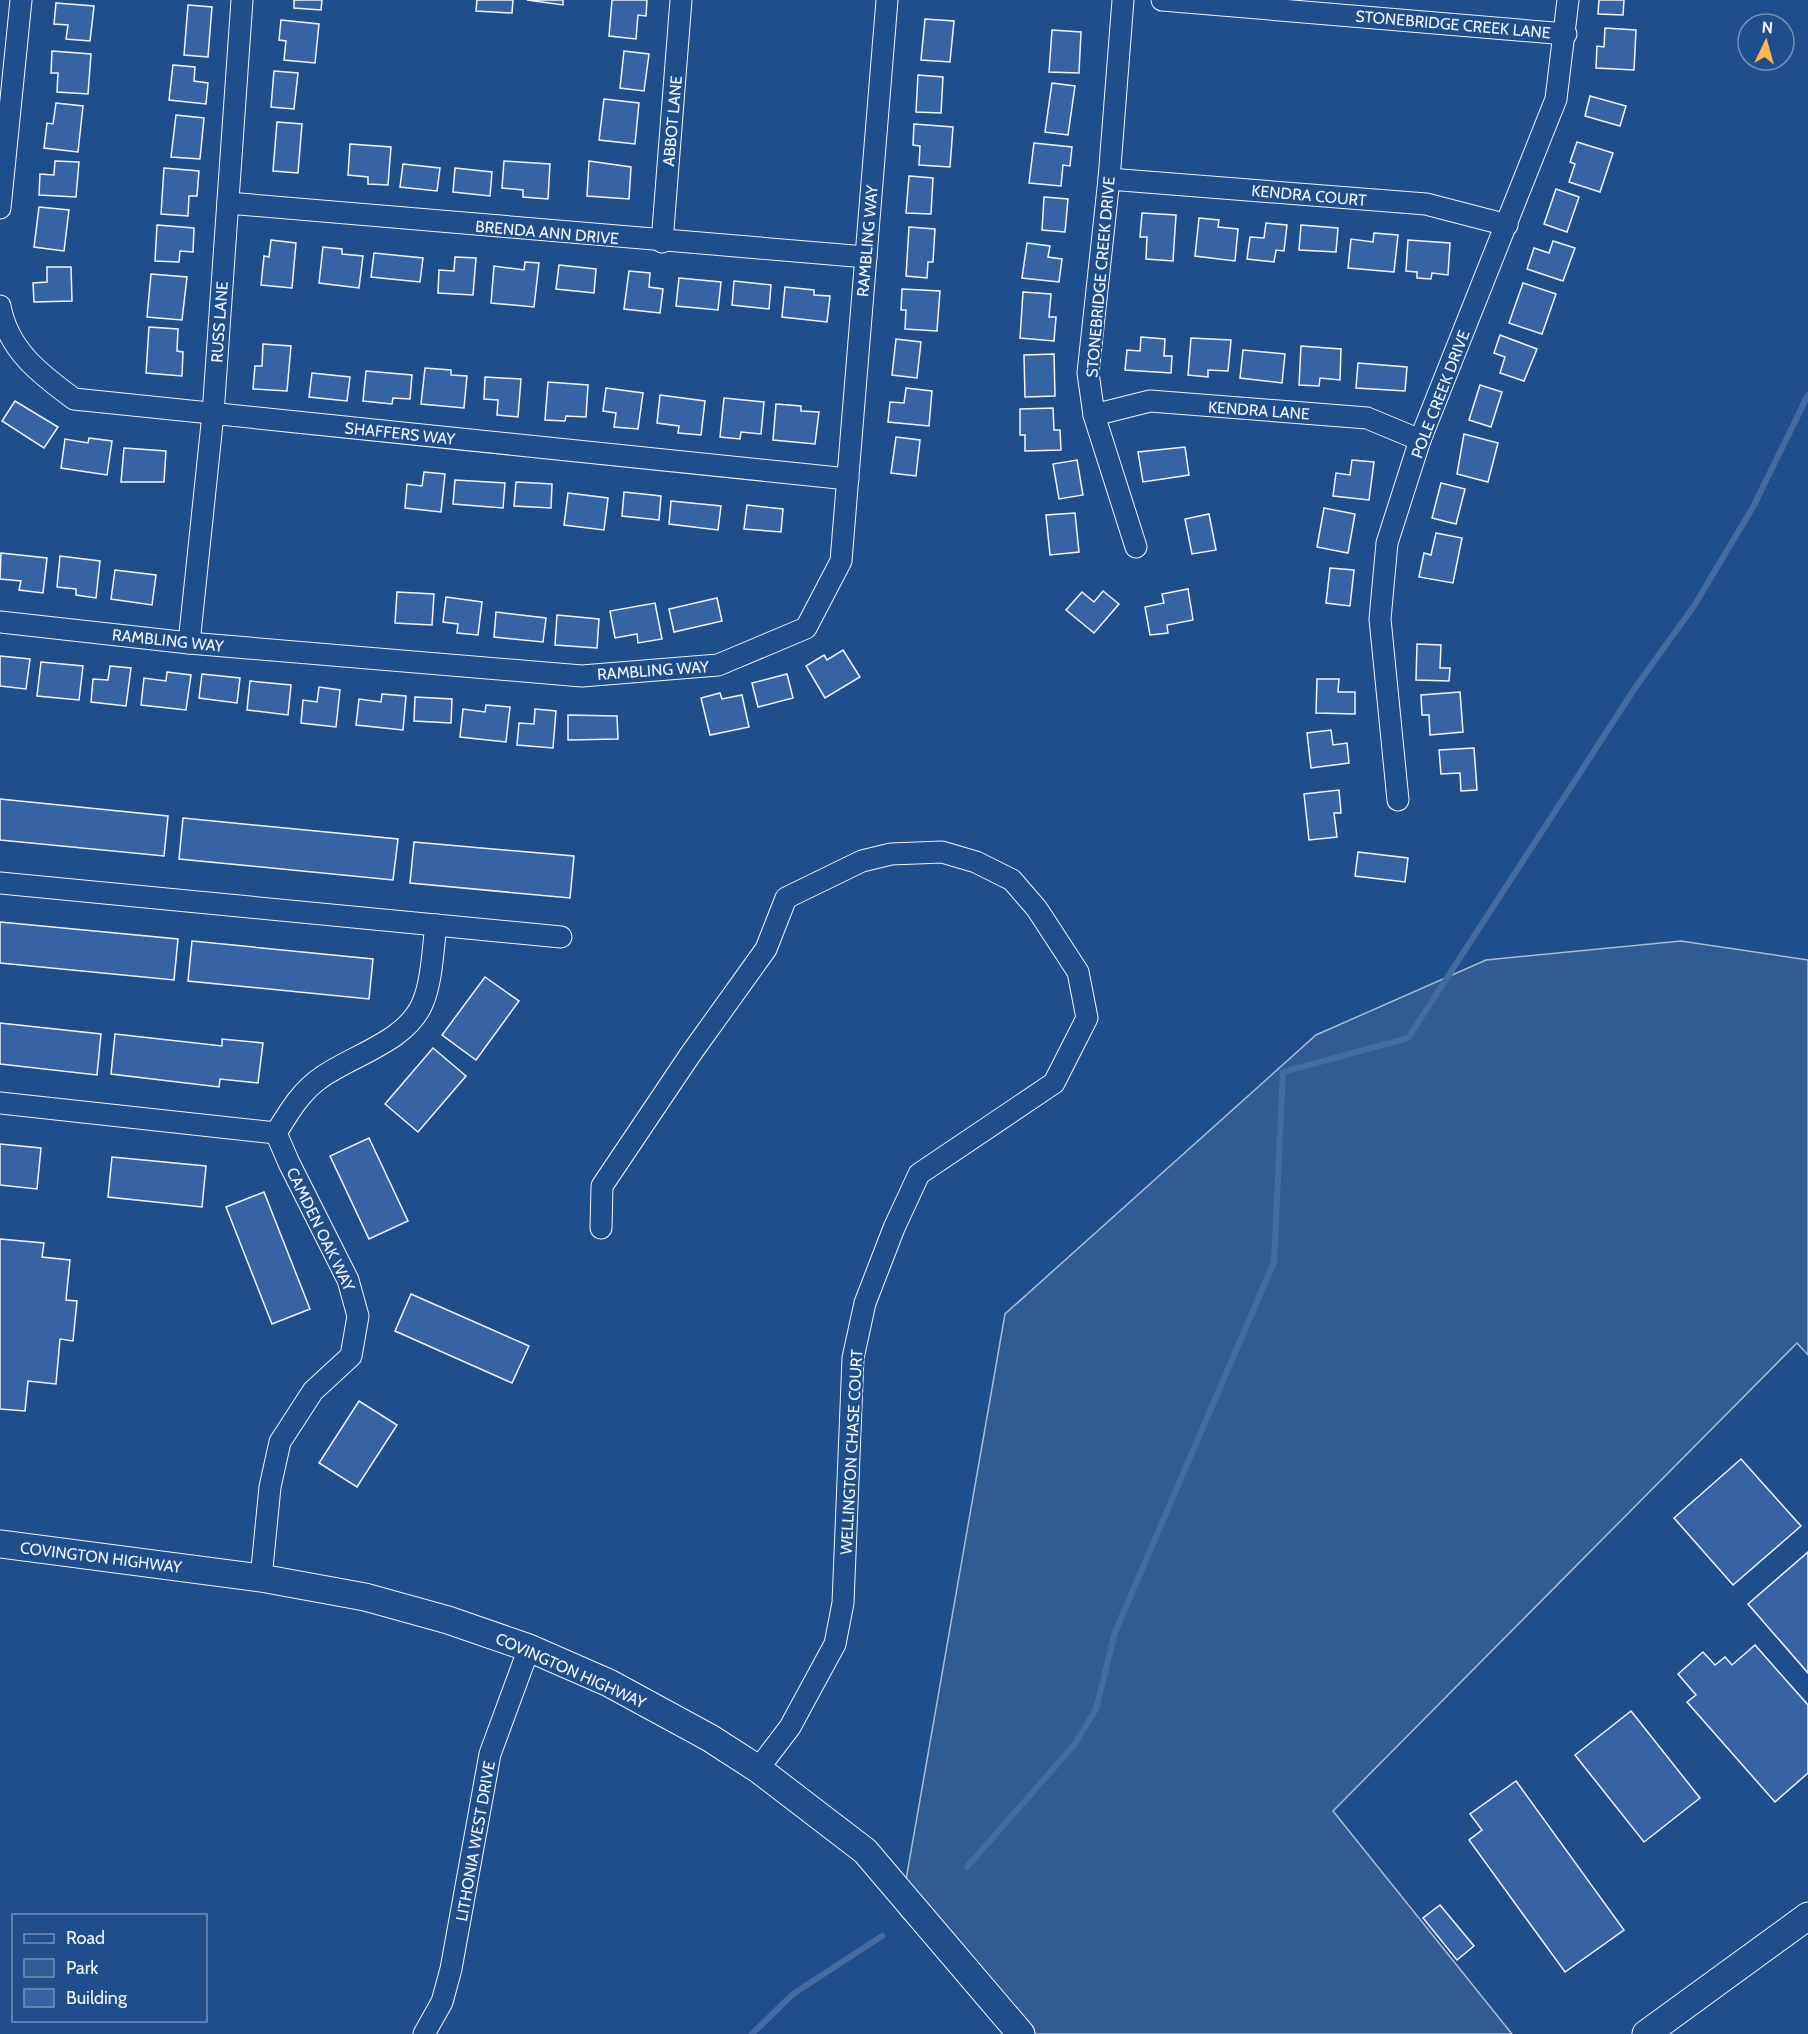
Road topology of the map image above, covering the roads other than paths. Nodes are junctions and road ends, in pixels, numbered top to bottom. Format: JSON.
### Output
{"nodes":[{"id":1,"x":21,"y":0,"type":"edge"},
{"id":2,"x":243,"y":0,"type":"edge"},
{"id":3,"x":681,"y":0,"type":"edge"},
{"id":4,"x":887,"y":0,"type":"edge"},
{"id":5,"x":1123,"y":0,"type":"edge"},
{"id":6,"x":1162,"y":0,"type":"edge"},
{"id":7,"x":1568,"y":0,"type":"edge"},
{"id":8,"x":1566,"y":34,"type":"junction"},
{"id":9,"x":1109,"y":179,"type":"junction"},
{"id":10,"x":228,"y":203,"type":"junction"},
{"id":11,"x":0,"y":208,"type":"edge"},
{"id":12,"x":1507,"y":225,"type":"junction"},
{"id":13,"x":662,"y":242,"type":"junction"},
{"id":14,"x":866,"y":257,"type":"junction"},
{"id":15,"x":0,"y":306,"type":"edge"},
{"id":16,"x":213,"y":414,"type":"junction"},
{"id":17,"x":1094,"y":415,"type":"junction"},
{"id":18,"x":1420,"y":440,"type":"junction"},
{"id":19,"x":848,"y":478,"type":"junction"},
{"id":20,"x":1136,"y":547,"type":"dead end"},
{"id":21,"x":0,"y":622,"type":"edge"},
{"id":22,"x":189,"y":644,"type":"junction"},
{"id":23,"x":1398,"y":800,"type":"dead end"},
{"id":24,"x":0,"y":883,"type":"edge"},
{"id":25,"x":436,"y":925,"type":"junction"},
{"id":26,"x":561,"y":938,"type":"dead end"},
{"id":27,"x":0,"y":1103,"type":"edge"},
{"id":28,"x":276,"y":1133,"type":"junction"},
{"id":29,"x":600,"y":1228,"type":"dead end"},
{"id":30,"x":0,"y":1544,"type":"edge"},
{"id":31,"x":261,"y":1578,"type":"junction"},
{"id":32,"x":530,"y":1648,"type":"junction"},
{"id":33,"x":758,"y":1769,"type":"junction"},
{"id":34,"x":1808,"y":1916,"type":"edge"},
{"id":35,"x":424,"y":2034,"type":"edge"},
{"id":36,"x":1021,"y":2034,"type":"edge"},
{"id":37,"x":1646,"y":2034,"type":"edge"}],
"edges":[{"from":1,"to":11,"type":"street"},
{"from":2,"to":10,"type":"street","name":"RUSS LANE"},
{"from":3,"to":13,"type":"street","name":"ABBOT LANE"},
{"from":4,"to":14,"type":"street","name":"RAMBLING WAY"},
{"from":5,"to":9,"type":"street","name":"STONEBRIDGE CREEK DRIVE"},
{"from":6,"to":8,"type":"street","name":"STONEBRIDGE CREEK LANE"},
{"from":7,"to":8,"type":"street","name":"POLE CREEK DRIVE"},
{"from":8,"to":12,"type":"street","name":"POLE CREEK DRIVE"},
{"from":9,"to":12,"type":"street","name":"KENDRA COURT"},
{"from":9,"to":17,"type":"street","name":"STONEBRIDGE CREEK DRIVE"},
{"from":10,"to":13,"type":"street","name":"BRENDA ANN DRIVE"},
{"from":10,"to":16,"type":"street","name":"RUSS LANE"},
{"from":12,"to":18,"type":"street","name":"POLE CREEK DRIVE"},
{"from":13,"to":14,"type":"street","name":"BRENDA ANN DRIVE"},
{"from":14,"to":19,"type":"street","name":"RAMBLING WAY"},
{"from":15,"to":16,"type":"street","name":"SHAFFERS WAY"},
{"from":16,"to":19,"type":"street","name":"SHAFFERS WAY"},
{"from":16,"to":22,"type":"street","name":"RUSS LANE"},
{"from":17,"to":18,"type":"street","name":"KENDRA LANE"},
{"from":17,"to":20,"type":"street","name":"STONEBRIDGE CREEK DRIVE"},
{"from":18,"to":23,"type":"street","name":"POLE CREEK DRIVE"},
{"from":19,"to":22,"type":"street","name":"RAMBLING WAY"},
{"from":21,"to":22,"type":"street","name":"RAMBLING WAY"},
{"from":24,"to":25,"type":"street"},
{"from":25,"to":26,"type":"street"},
{"from":25,"to":28,"type":"street"},
{"from":27,"to":28,"type":"street"},
{"from":28,"to":31,"type":"street","name":"CAMDEN OAK WAY"},
{"from":29,"to":33,"type":"street","name":"WELLINGTON CHASE COURT"},
{"from":30,"to":31,"type":"main road","name":"COVINGTON HIGHWAY"},
{"from":31,"to":32,"type":"main road","name":"COVINGTON HIGHWAY"},
{"from":32,"to":33,"type":"main road","name":"COVINGTON HIGHWAY"},
{"from":32,"to":35,"type":"street","name":"LITHONIA WEST DRIVE"},
{"from":33,"to":36,"type":"main road","name":"COVINGTON HIGHWAY"},
{"from":34,"to":37,"type":"main road"}]}
